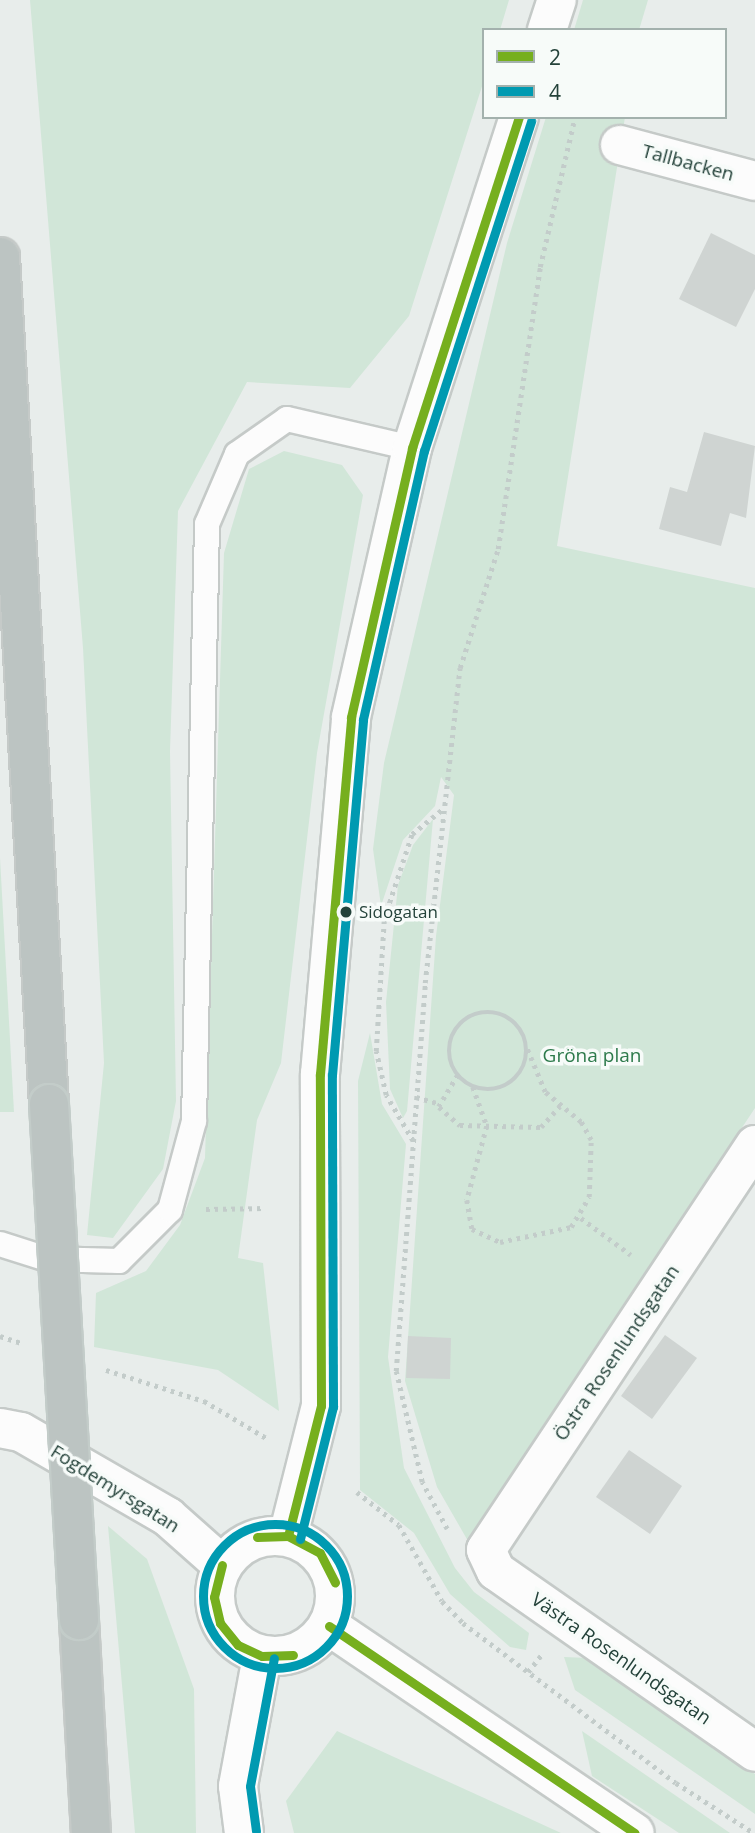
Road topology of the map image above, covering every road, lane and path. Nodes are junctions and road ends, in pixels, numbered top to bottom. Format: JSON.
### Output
{"nodes":[{"id":1,"x":557,"y":0,"type":"edge"},
{"id":2,"x":548,"y":28,"type":"edge"},
{"id":3,"x":518,"y":119,"type":"edge"},
{"id":4,"x":575,"y":119,"type":"edge"},
{"id":5,"x":620,"y":145,"type":"dead end"},
{"id":6,"x":755,"y":181,"type":"edge"},
{"id":7,"x":0,"y":257,"type":"edge"},
{"id":8,"x":412,"y":448,"type":"junction"},
{"id":9,"x":443,"y":809,"type":"junction"},
{"id":10,"x":527,"y":1049,"type":"junction"},
{"id":11,"x":458,"y":1075,"type":"junction"},
{"id":12,"x":474,"y":1087,"type":"junction"},
{"id":13,"x":416,"y":1097,"type":"junction"},
{"id":14,"x":440,"y":1104,"type":"junction"},
{"id":15,"x":559,"y":1106,"type":"junction"},
{"id":16,"x":488,"y":1126,"type":"junction"},
{"id":17,"x":413,"y":1142,"type":"junction"},
{"id":18,"x":755,"y":1145,"type":"edge"},
{"id":19,"x":263,"y":1208,"type":"dead end"},
{"id":20,"x":170,"y":1210,"type":"junction"},
{"id":21,"x":581,"y":1218,"type":"junction"},
{"id":22,"x":0,"y":1244,"type":"edge"},
{"id":23,"x":667,"y":1278,"type":"junction"},
{"id":24,"x":0,"y":1336,"type":"edge"},
{"id":25,"x":26,"y":1344,"type":"dead end"},
{"id":26,"x":102,"y":1368,"type":"dead end"},
{"id":27,"x":0,"y":1428,"type":"edge"},
{"id":28,"x":271,"y":1441,"type":"dead end"},
{"id":29,"x":357,"y":1492,"type":"dead end"},
{"id":30,"x":288,"y":1536,"type":"junction"},
{"id":31,"x":451,"y":1537,"type":"dead end"},
{"id":32,"x":489,"y":1563,"type":"joint"},
{"id":33,"x":222,"y":1565,"type":"junction"},
{"id":34,"x":329,"y":1626,"type":"junction"},
{"id":35,"x":262,"y":1656,"type":"junction"},
{"id":36,"x":755,"y":1752,"type":"edge"},
{"id":37,"x":91,"y":1833,"type":"edge"},
{"id":38,"x":244,"y":1833,"type":"edge"},
{"id":39,"x":635,"y":1833,"type":"edge"},
{"id":40,"x":754,"y":1833,"type":"edge"}],
"edges":[{"from":1,"to":2,"type":"street"},
{"from":3,"to":8,"type":"street"},
{"from":4,"to":9,"type":"path"},
{"from":5,"to":6,"type":"street","name":"Tallbacken"},
{"from":7,"to":37,"type":"highway","bridge":true},
{"from":8,"to":20,"type":"lane"},
{"from":8,"to":30,"type":"street"},
{"from":9,"to":13,"type":"path"},
{"from":9,"to":17,"type":"path"},
{"from":10,"to":11,"type":"path"},
{"from":10,"to":12,"type":"path"},
{"from":10,"to":15,"type":"path"},
{"from":11,"to":12,"type":"path"},
{"from":11,"to":14,"type":"path"},
{"from":12,"to":16,"type":"path"},
{"from":13,"to":14,"type":"path"},
{"from":13,"to":17,"type":"path"},
{"from":14,"to":16,"type":"path"},
{"from":15,"to":16,"type":"path"},
{"from":15,"to":21,"type":"path"},
{"from":16,"to":21,"type":"path"},
{"from":17,"to":31,"type":"path"},
{"from":18,"to":23,"type":"street","name":"Östra Rosenlundsgatan"},
{"from":19,"to":20,"type":"path"},
{"from":20,"to":22,"type":"lane"},
{"from":21,"to":23,"type":"path"},
{"from":23,"to":32,"type":"street","name":"Östra Rosenlundsgatan"},
{"from":24,"to":25,"type":"path"},
{"from":26,"to":28,"type":"path"},
{"from":27,"to":33,"type":"street","name":"Fogdemyrsgatan"},
{"from":29,"to":40,"type":"path"},
{"from":30,"to":33,"type":"street"},
{"from":30,"to":34,"type":"street"},
{"from":32,"to":36,"type":"street","name":"Västra Rosenlundsgatan"},
{"from":33,"to":35,"type":"street"},
{"from":34,"to":35,"type":"street"},
{"from":34,"to":39,"type":"street"},
{"from":35,"to":38,"type":"street"}]}
